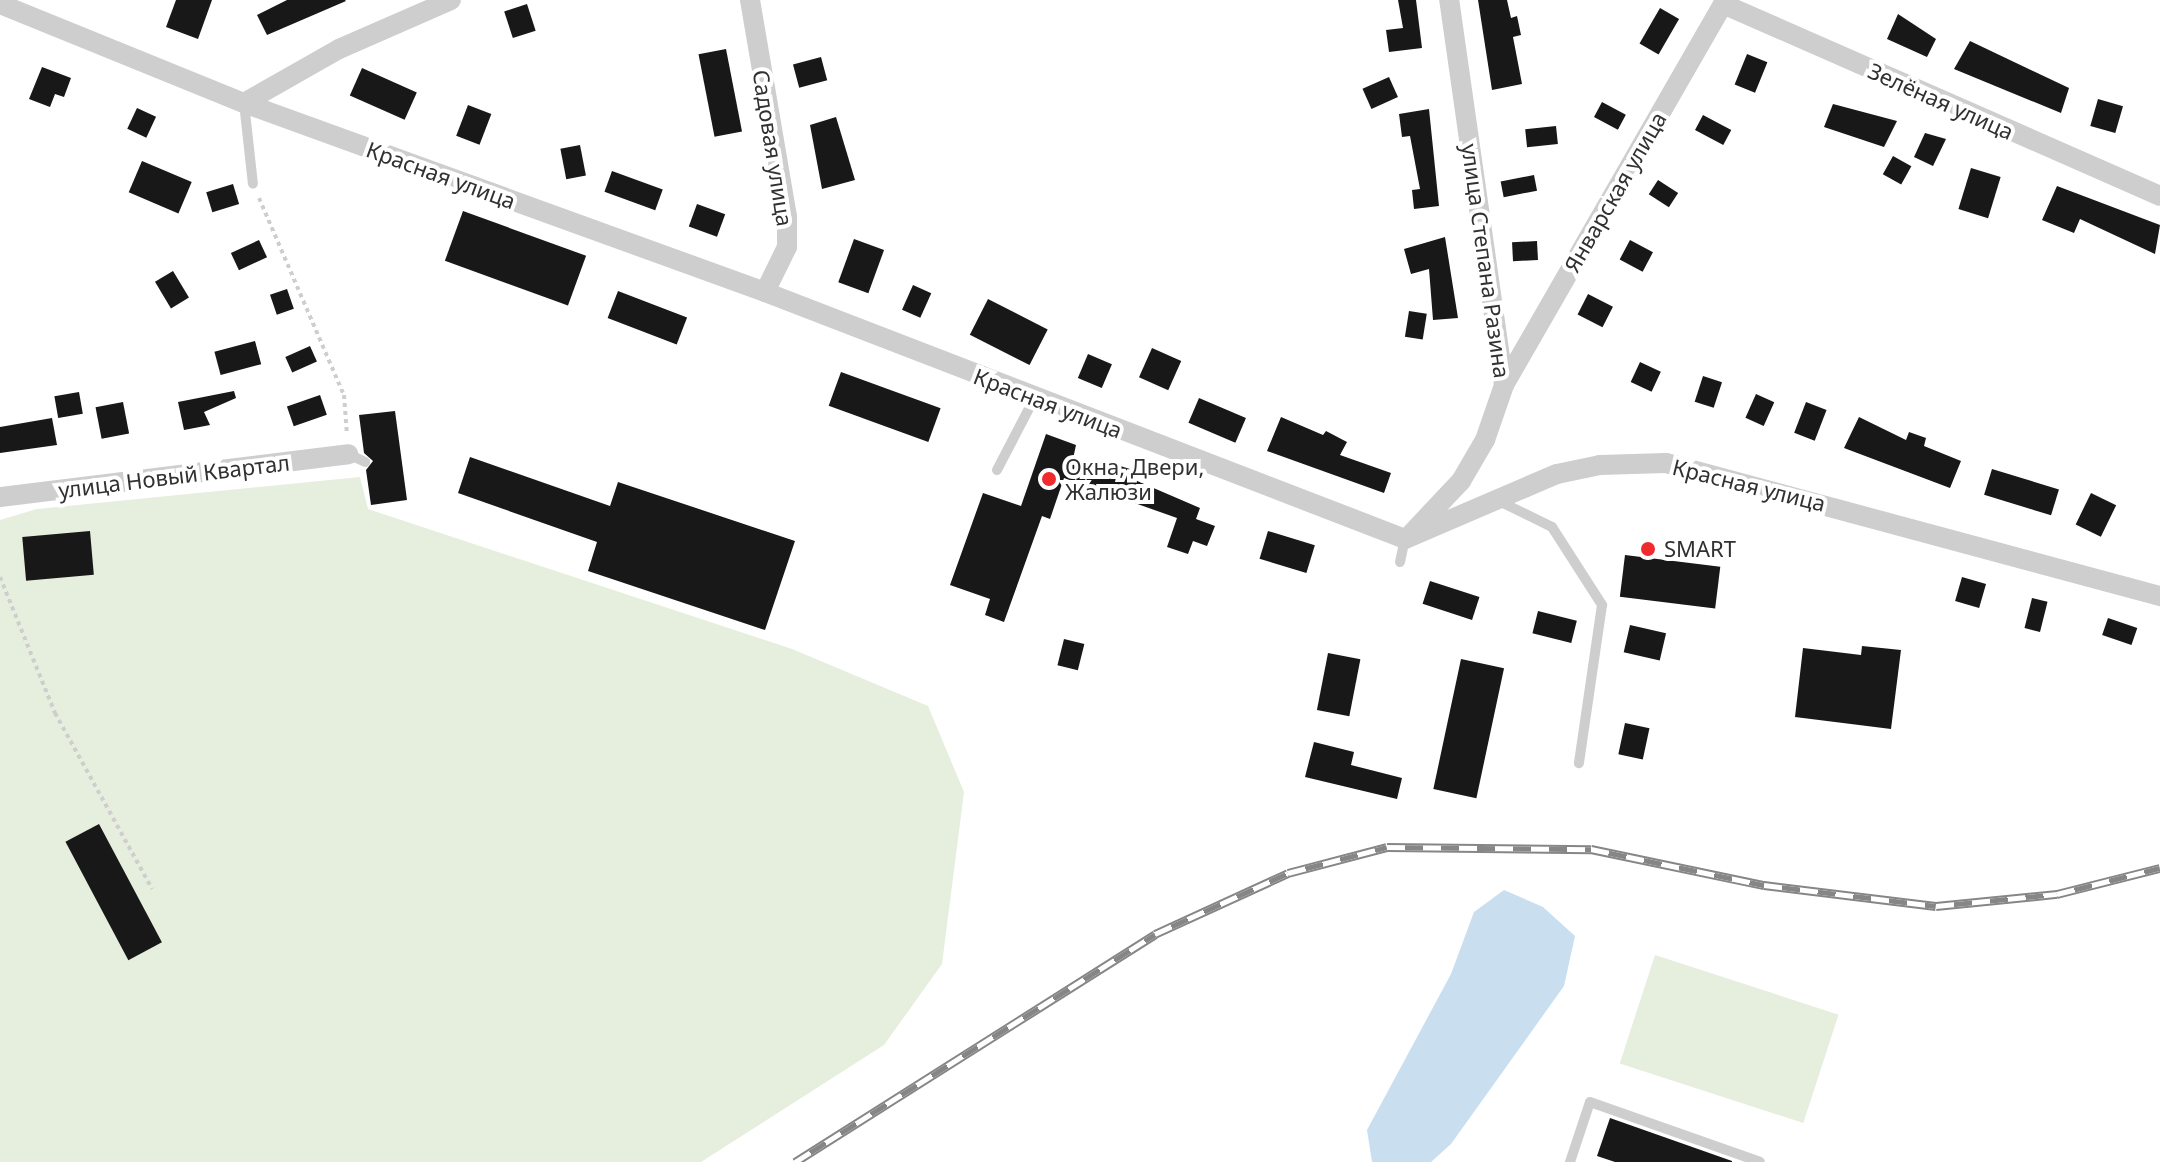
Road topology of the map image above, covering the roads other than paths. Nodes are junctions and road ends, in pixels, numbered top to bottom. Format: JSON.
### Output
{"nodes":[{"id":1,"x":451,"y":0,"type":"edge"},
{"id":2,"x":750,"y":0,"type":"edge"},
{"id":3,"x":1449,"y":0,"type":"edge"},
{"id":4,"x":1724,"y":2,"type":"edge"},
{"id":5,"x":0,"y":4,"type":"edge"},
{"id":6,"x":244,"y":103,"type":"junction"},
{"id":7,"x":253,"y":184,"type":"road end"},
{"id":8,"x":2160,"y":196,"type":"edge"},
{"id":9,"x":765,"y":292,"type":"junction"},
{"id":10,"x":1504,"y":385,"type":"junction"},
{"id":11,"x":1034,"y":399,"type":"junction"},
{"id":12,"x":357,"y":458,"type":"road end"},
{"id":13,"x":997,"y":470,"type":"dead end"},
{"id":14,"x":0,"y":497,"type":"edge"},
{"id":15,"x":1498,"y":500,"type":"junction"},
{"id":16,"x":1405,"y":539,"type":"junction"},
{"id":17,"x":1400,"y":562,"type":"dead end"},
{"id":18,"x":2160,"y":596,"type":"edge"},
{"id":19,"x":1579,"y":763,"type":"dead end"},
{"id":20,"x":1570,"y":1162,"type":"edge"},
{"id":21,"x":1760,"y":1162,"type":"edge"}],
"edges":[{"from":1,"to":6,"type":"street"},
{"from":2,"to":9,"type":"street","name":"Садовая улица"},
{"from":3,"to":10,"type":"street","name":"улица Степана Разина"},
{"from":4,"to":8,"type":"street","name":"Зелёная улица"},
{"from":4,"to":10,"type":"street","name":"Январская улица"},
{"from":5,"to":6,"type":"street","name":"Красная улица"},
{"from":6,"to":7,"type":"lane"},
{"from":6,"to":9,"type":"street","name":"Красная улица"},
{"from":9,"to":11,"type":"street","name":"Красная улица"},
{"from":10,"to":16,"type":"street","name":"улица Степана Разина"},
{"from":11,"to":13,"type":"lane"},
{"from":11,"to":16,"type":"street","name":"Красная улица"},
{"from":12,"to":14,"type":"street","name":"улица Новый Квартал"},
{"from":15,"to":16,"type":"street","name":"Красная улица"},
{"from":15,"to":18,"type":"street","name":"Красная улица"},
{"from":15,"to":19,"type":"lane"},
{"from":16,"to":17,"type":"lane"},
{"from":20,"to":21,"type":"lane"}]}
